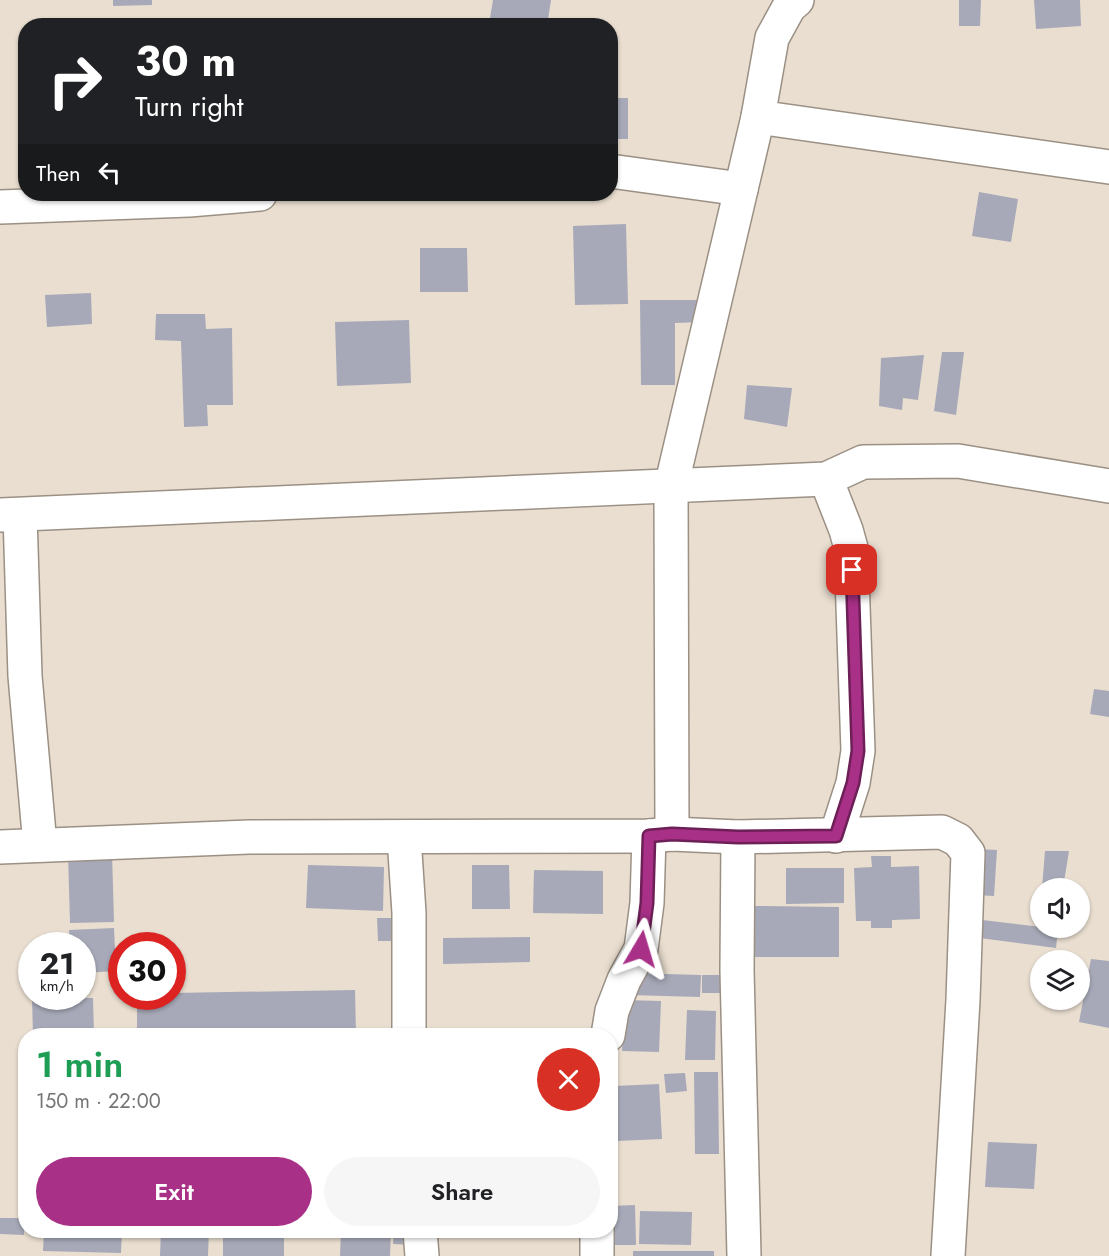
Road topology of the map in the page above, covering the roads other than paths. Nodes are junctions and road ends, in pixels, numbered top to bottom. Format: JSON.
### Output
{"nodes":[{"id":1,"x":791,"y":2,"type":"edge"},
{"id":2,"x":758,"y":117,"type":"junction"},
{"id":3,"x":1109,"y":167,"type":"edge"},
{"id":4,"x":618,"y":172,"type":"edge"},
{"id":5,"x":741,"y":189,"type":"junction"},
{"id":6,"x":162,"y":201,"type":"edge"},
{"id":7,"x":0,"y":207,"type":"edge"},
{"id":8,"x":826,"y":479,"type":"junction"},
{"id":9,"x":1109,"y":486,"type":"edge"},
{"id":10,"x":671,"y":487,"type":"junction"},
{"id":11,"x":10,"y":515,"type":"edge"},
{"id":12,"x":661,"y":835,"type":"junction"},
{"id":13,"x":836,"y":836,"type":"junction"},
{"id":14,"x":404,"y":837,"type":"junction"},
{"id":15,"x":738,"y":837,"type":"junction"},
{"id":16,"x":40,"y":844,"type":"junction"},
{"id":17,"x":0,"y":847,"type":"edge"},
{"id":18,"x":409,"y":1028,"type":"edge"},
{"id":19,"x":609,"y":1028,"type":"edge"},
{"id":20,"x":421,"y":1238,"type":"edge"},
{"id":21,"x":597,"y":1238,"type":"edge"},
{"id":22,"x":422,"y":1256,"type":"edge"},
{"id":23,"x":597,"y":1256,"type":"edge"},
{"id":24,"x":744,"y":1256,"type":"edge"},
{"id":25,"x":948,"y":1256,"type":"edge"}],
"edges":[{"from":1,"to":2,"type":"street"},
{"from":2,"to":3,"type":"street"},
{"from":2,"to":5,"type":"street"},
{"from":4,"to":5,"type":"street"},
{"from":5,"to":10,"type":"street"},
{"from":6,"to":7,"type":"street"},
{"from":8,"to":9,"type":"street"},
{"from":8,"to":10,"type":"street"},
{"from":8,"to":13,"type":"street"},
{"from":10,"to":11,"type":"street"},
{"from":10,"to":12,"type":"street"},
{"from":11,"to":16,"type":"street"},
{"from":12,"to":14,"type":"street"},
{"from":12,"to":15,"type":"street"},
{"from":12,"to":19,"type":"street"},
{"from":13,"to":15,"type":"street"},
{"from":13,"to":25,"type":"street"},
{"from":14,"to":16,"type":"street"},
{"from":14,"to":18,"type":"street"},
{"from":15,"to":24,"type":"street"},
{"from":16,"to":17,"type":"street"},
{"from":20,"to":22,"type":"street"},
{"from":21,"to":23,"type":"street"}]}
